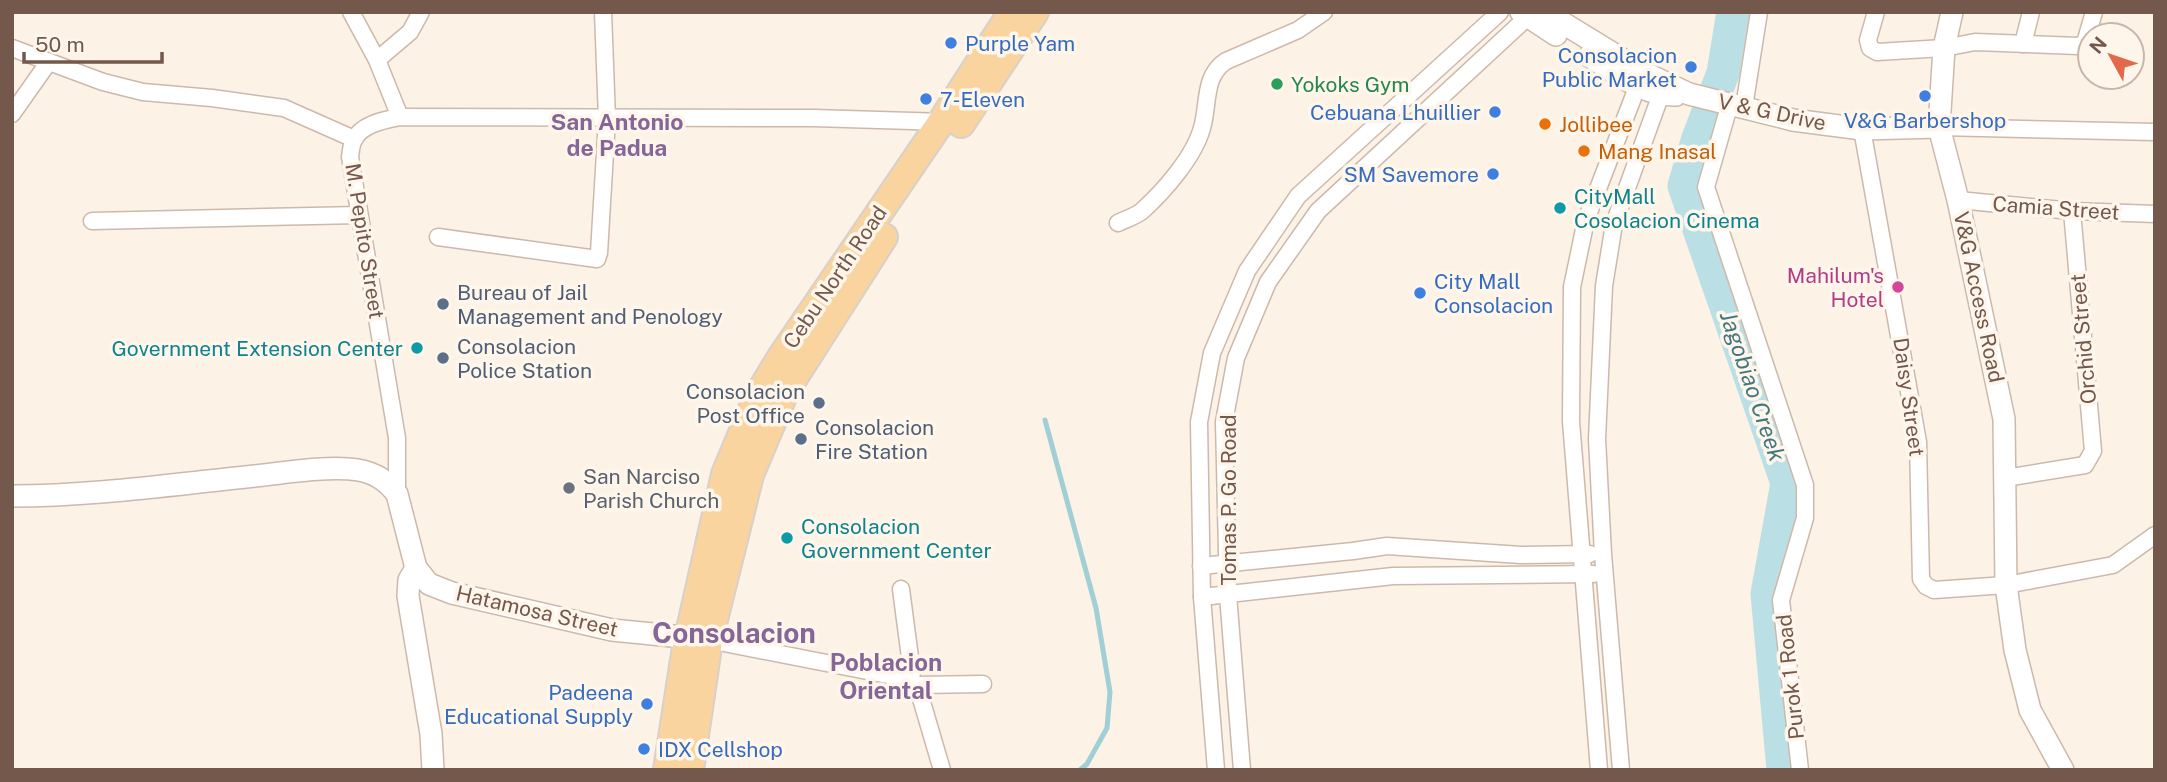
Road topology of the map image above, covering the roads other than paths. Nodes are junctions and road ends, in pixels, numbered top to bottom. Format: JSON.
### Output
{"nodes":[{"id":1,"x":351,"y":12,"type":"edge"},
{"id":2,"x":421,"y":12,"type":"edge"},
{"id":3,"x":603,"y":12,"type":"edge"},
{"id":4,"x":1324,"y":12,"type":"edge"},
{"id":5,"x":1500,"y":12,"type":"edge"},
{"id":6,"x":1759,"y":12,"type":"edge"},
{"id":7,"x":1875,"y":12,"type":"edge"},
{"id":8,"x":1952,"y":12,"type":"edge"},
{"id":9,"x":2031,"y":12,"type":"edge"},
{"id":10,"x":2094,"y":12,"type":"edge"},
{"id":11,"x":1015,"y":13,"type":"edge"},
{"id":12,"x":1532,"y":14,"type":"edge"},
{"id":13,"x":2023,"y":44,"type":"junction"},
{"id":14,"x":12,"y":48,"type":"edge"},
{"id":15,"x":1944,"y":48,"type":"junction"},
{"id":16,"x":377,"y":60,"type":"junction"},
{"id":17,"x":48,"y":62,"type":"junction"},
{"id":18,"x":1640,"y":79,"type":"junction"},
{"id":19,"x":1663,"y":88,"type":"junction"},
{"id":20,"x":1732,"y":104,"type":"junction"},
{"id":21,"x":12,"y":114,"type":"edge"},
{"id":22,"x":400,"y":117,"type":"junction"},
{"id":23,"x":607,"y":119,"type":"junction"},
{"id":24,"x":951,"y":122,"type":"junction"},
{"id":25,"x":1939,"y":127,"type":"junction"},
{"id":26,"x":1862,"y":128,"type":"junction"},
{"id":27,"x":2155,"y":132,"type":"edge"},
{"id":28,"x":354,"y":139,"type":"junction"},
{"id":29,"x":1958,"y":200,"type":"junction"},
{"id":30,"x":2072,"y":211,"type":"junction"},
{"id":31,"x":2155,"y":214,"type":"edge"},
{"id":32,"x":359,"y":215,"type":"junction"},
{"id":33,"x":92,"y":220,"type":"dead end"},
{"id":34,"x":1118,"y":223,"type":"dead end"},
{"id":35,"x":438,"y":237,"type":"dead end"},
{"id":36,"x":2006,"y":478,"type":"junction"},
{"id":37,"x":397,"y":494,"type":"junction"},
{"id":38,"x":12,"y":496,"type":"edge"},
{"id":39,"x":2155,"y":535,"type":"edge"},
{"id":40,"x":1582,"y":554,"type":"junction"},
{"id":41,"x":1603,"y":554,"type":"junction"},
{"id":42,"x":1227,"y":563,"type":"junction"},
{"id":43,"x":1201,"y":566,"type":"junction"},
{"id":44,"x":416,"y":568,"type":"junction"},
{"id":45,"x":1605,"y":572,"type":"junction"},
{"id":46,"x":1583,"y":575,"type":"junction"},
{"id":47,"x":2007,"y":585,"type":"junction"},
{"id":48,"x":901,"y":589,"type":"dead end"},
{"id":49,"x":1228,"y":594,"type":"junction"},
{"id":50,"x":1202,"y":597,"type":"junction"},
{"id":51,"x":699,"y":638,"type":"junction"},
{"id":52,"x":914,"y":684,"type":"junction"},
{"id":53,"x":983,"y":684,"type":"dead end"},
{"id":54,"x":433,"y":770,"type":"edge"},
{"id":55,"x":667,"y":770,"type":"edge"},
{"id":56,"x":690,"y":770,"type":"edge"},
{"id":57,"x":942,"y":770,"type":"edge"},
{"id":58,"x":1216,"y":770,"type":"edge"},
{"id":59,"x":1242,"y":770,"type":"edge"},
{"id":60,"x":1600,"y":770,"type":"edge"},
{"id":61,"x":1621,"y":770,"type":"edge"},
{"id":62,"x":1800,"y":770,"type":"edge"},
{"id":63,"x":2063,"y":770,"type":"edge"}],
"edges":[{"from":1,"to":16,"type":"street"},
{"from":2,"to":16,"type":"street"},
{"from":3,"to":23,"type":"street"},
{"from":4,"to":34,"type":"street"},
{"from":5,"to":43,"type":"street","name":"Tomas P. Go Road"},
{"from":6,"to":20,"type":"street","name":"Purok 1 Road"},
{"from":7,"to":15,"type":"street"},
{"from":8,"to":15,"type":"street","name":"V&G Access Road"},
{"from":9,"to":13,"type":"street"},
{"from":10,"to":13,"type":"street"},
{"from":11,"to":24,"type":"main road","name":"Cebu North Road"},
{"from":12,"to":18,"type":"street","name":"V & G Drive"},
{"from":12,"to":42,"type":"street","name":"Tomas P. Go Road"},
{"from":13,"to":15,"type":"street"},
{"from":14,"to":17,"type":"street"},
{"from":15,"to":25,"type":"street","name":"V&G Access Road"},
{"from":16,"to":22,"type":"street"},
{"from":17,"to":21,"type":"street"},
{"from":17,"to":28,"type":"street"},
{"from":18,"to":19,"type":"street","name":"V & G Drive"},
{"from":18,"to":40,"type":"street"},
{"from":19,"to":20,"type":"street","name":"V & G Drive"},
{"from":19,"to":41,"type":"street"},
{"from":20,"to":26,"type":"street","name":"V & G Drive"},
{"from":20,"to":62,"type":"street","name":"Purok 1 Road"},
{"from":22,"to":23,"type":"street","name":"M. Pepito Street"},
{"from":22,"to":28,"type":"street","name":"M. Pepito Street"},
{"from":23,"to":24,"type":"street","name":"M. Pepito Street"},
{"from":23,"to":35,"type":"street"},
{"from":24,"to":51,"type":"main road","name":"Cebu North Road"},
{"from":25,"to":26,"type":"street","name":"V & G Drive"},
{"from":25,"to":27,"type":"street"},
{"from":25,"to":29,"type":"street","name":"V&G Access Road"},
{"from":26,"to":47,"type":"street","name":"Daisy Street"},
{"from":28,"to":32,"type":"street","name":"M. Pepito Street"},
{"from":29,"to":30,"type":"street","name":"Camia Street"},
{"from":29,"to":36,"type":"street","name":"V&G Access Road"},
{"from":30,"to":31,"type":"street","name":"Camia Street"},
{"from":30,"to":36,"type":"street","name":"Orchid Street"},
{"from":32,"to":33,"type":"street"},
{"from":32,"to":37,"type":"street","name":"M. Pepito Street"},
{"from":36,"to":47,"type":"street","name":"V&G Access Road"},
{"from":37,"to":38,"type":"street"},
{"from":37,"to":44,"type":"street","name":"M. Pepito Street"},
{"from":39,"to":47,"type":"street","name":"Daisy Street"},
{"from":40,"to":41,"type":"street"},
{"from":40,"to":42,"type":"street"},
{"from":40,"to":46,"type":"street"},
{"from":41,"to":45,"type":"street"},
{"from":42,"to":43,"type":"street"},
{"from":42,"to":49,"type":"street","name":"Tomas P. Go Road"},
{"from":43,"to":50,"type":"street","name":"Tomas P. Go Road"},
{"from":44,"to":51,"type":"street","name":"Hatamosa Street"},
{"from":44,"to":54,"type":"street","name":"M. Pepito Street"},
{"from":45,"to":46,"type":"street"},
{"from":45,"to":61,"type":"street"},
{"from":46,"to":49,"type":"street"},
{"from":46,"to":60,"type":"street"},
{"from":47,"to":63,"type":"street","name":"V&G Access Road"},
{"from":48,"to":52,"type":"street"},
{"from":49,"to":50,"type":"street"},
{"from":49,"to":59,"type":"street","name":"Tomas P. Go Road"},
{"from":50,"to":58,"type":"street","name":"Tomas P. Go Road"},
{"from":51,"to":52,"type":"street"},
{"from":51,"to":55,"type":"main road","name":"Cebu North Road"},
{"from":51,"to":56,"type":"main road","name":"Cebu North Road"},
{"from":52,"to":53,"type":"street"},
{"from":52,"to":57,"type":"street"}]}
